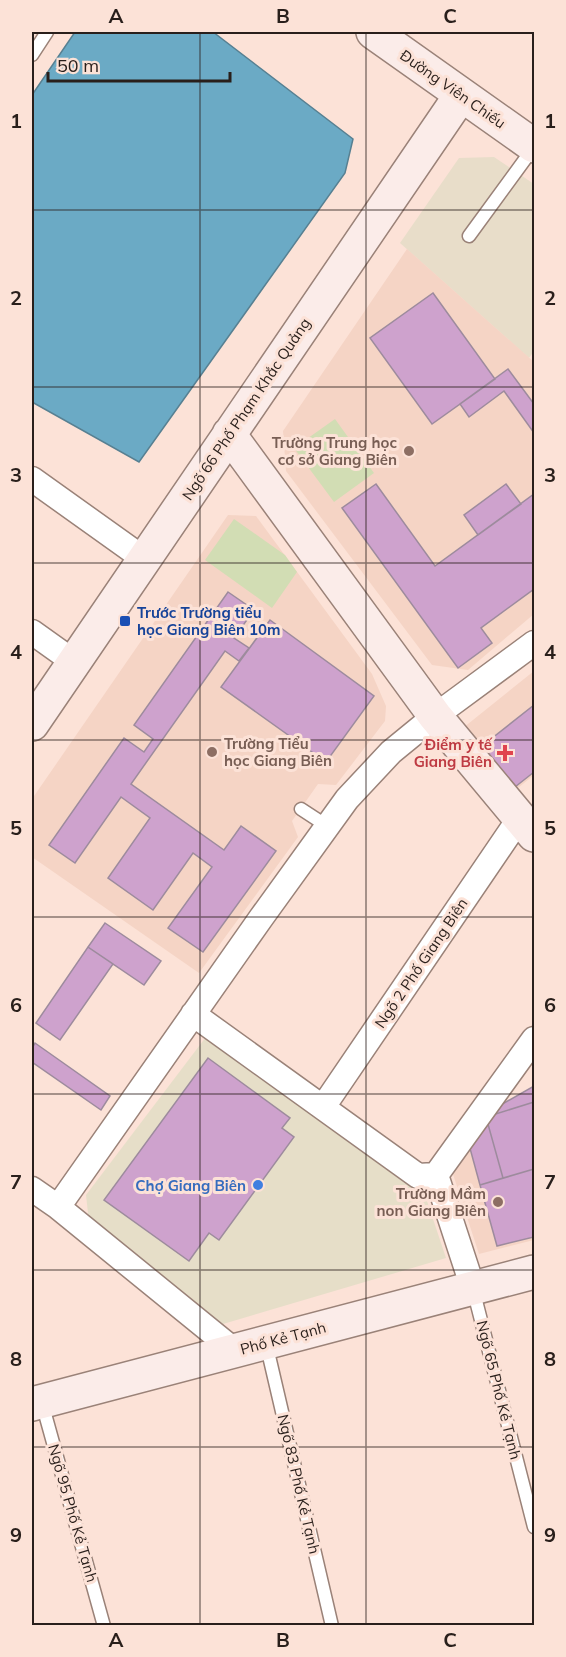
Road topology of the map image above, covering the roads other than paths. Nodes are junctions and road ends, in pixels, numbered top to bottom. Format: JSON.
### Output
{"nodes":[{"id":1,"x":46,"y":32,"type":"edge"},
{"id":2,"x":373,"y":32,"type":"edge"},
{"id":3,"x":32,"y":54,"type":"edge"},
{"id":4,"x":461,"y":95,"type":"junction"},
{"id":5,"x":534,"y":146,"type":"edge"},
{"id":6,"x":470,"y":236,"type":"dead end"},
{"id":7,"x":230,"y":434,"type":"junction"},
{"id":8,"x":32,"y":479,"type":"edge"},
{"id":9,"x":144,"y":559,"type":"junction"},
{"id":10,"x":32,"y":632,"type":"edge"},
{"id":11,"x":534,"y":643,"type":"edge"},
{"id":12,"x":74,"y":662,"type":"junction"},
{"id":13,"x":435,"y":716,"type":"junction"},
{"id":14,"x":32,"y":724,"type":"edge"},
{"id":15,"x":301,"y":809,"type":"dead end"},
{"id":16,"x":327,"y":826,"type":"junction"},
{"id":17,"x":527,"y":827,"type":"edge"},
{"id":18,"x":193,"y":1014,"type":"junction"},
{"id":19,"x":534,"y":1039,"type":"edge"},
{"id":20,"x":323,"y":1107,"type":"junction"},
{"id":21,"x":436,"y":1175,"type":"junction"},
{"id":22,"x":32,"y":1189,"type":"edge"},
{"id":23,"x":58,"y":1207,"type":"junction"},
{"id":24,"x":534,"y":1272,"type":"edge"},
{"id":25,"x":473,"y":1288,"type":"junction"},
{"id":26,"x":250,"y":1347,"type":"junction"},
{"id":27,"x":36,"y":1403,"type":"edge"},
{"id":28,"x":534,"y":1527,"type":"edge"},
{"id":29,"x":104,"y":1626,"type":"edge"},
{"id":30,"x":332,"y":1626,"type":"edge"}],
"edges":[{"from":1,"to":3,"type":"lane"},
{"from":2,"to":4,"type":"street","name":"Đường Viên Chiếu"},
{"from":4,"to":5,"type":"street","name":"Đường Viên Chiếu"},
{"from":4,"to":7,"type":"street","name":"Ngõ 66 Phố Phạm Khắc Quảng"},
{"from":5,"to":6,"type":"lane"},
{"from":7,"to":9,"type":"street","name":"Ngõ 66 Phố Phạm Khắc Quảng"},
{"from":7,"to":13,"type":"street"},
{"from":8,"to":9,"type":"street"},
{"from":9,"to":12,"type":"street","name":"Ngõ 66 Phố Phạm Khắc Quảng"},
{"from":10,"to":12,"type":"street"},
{"from":11,"to":13,"type":"street"},
{"from":12,"to":14,"type":"street","name":"Ngõ 66 Phố Phạm Khắc Quảng"},
{"from":13,"to":16,"type":"street"},
{"from":13,"to":17,"type":"street"},
{"from":15,"to":16,"type":"lane"},
{"from":16,"to":18,"type":"street"},
{"from":17,"to":20,"type":"street","name":"Ngõ 2 Phố Giang Biên"},
{"from":18,"to":20,"type":"street"},
{"from":18,"to":23,"type":"street"},
{"from":19,"to":21,"type":"street"},
{"from":20,"to":21,"type":"street"},
{"from":21,"to":25,"type":"street"},
{"from":22,"to":23,"type":"street"},
{"from":23,"to":26,"type":"street"},
{"from":24,"to":25,"type":"street","name":"Phố Kẻ Tạnh"},
{"from":25,"to":26,"type":"street","name":"Phố Kẻ Tạnh"},
{"from":25,"to":28,"type":"lane","name":"Ngõ 65 Phố Kẻ Tạnh"},
{"from":26,"to":27,"type":"street","name":"Phố Kẻ Tạnh"},
{"from":26,"to":30,"type":"lane","name":"Ngõ 83 Phố Kẻ Tạnh"},
{"from":27,"to":29,"type":"lane","name":"Ngõ 95 Phố Kẻ Tạnh"}]}
